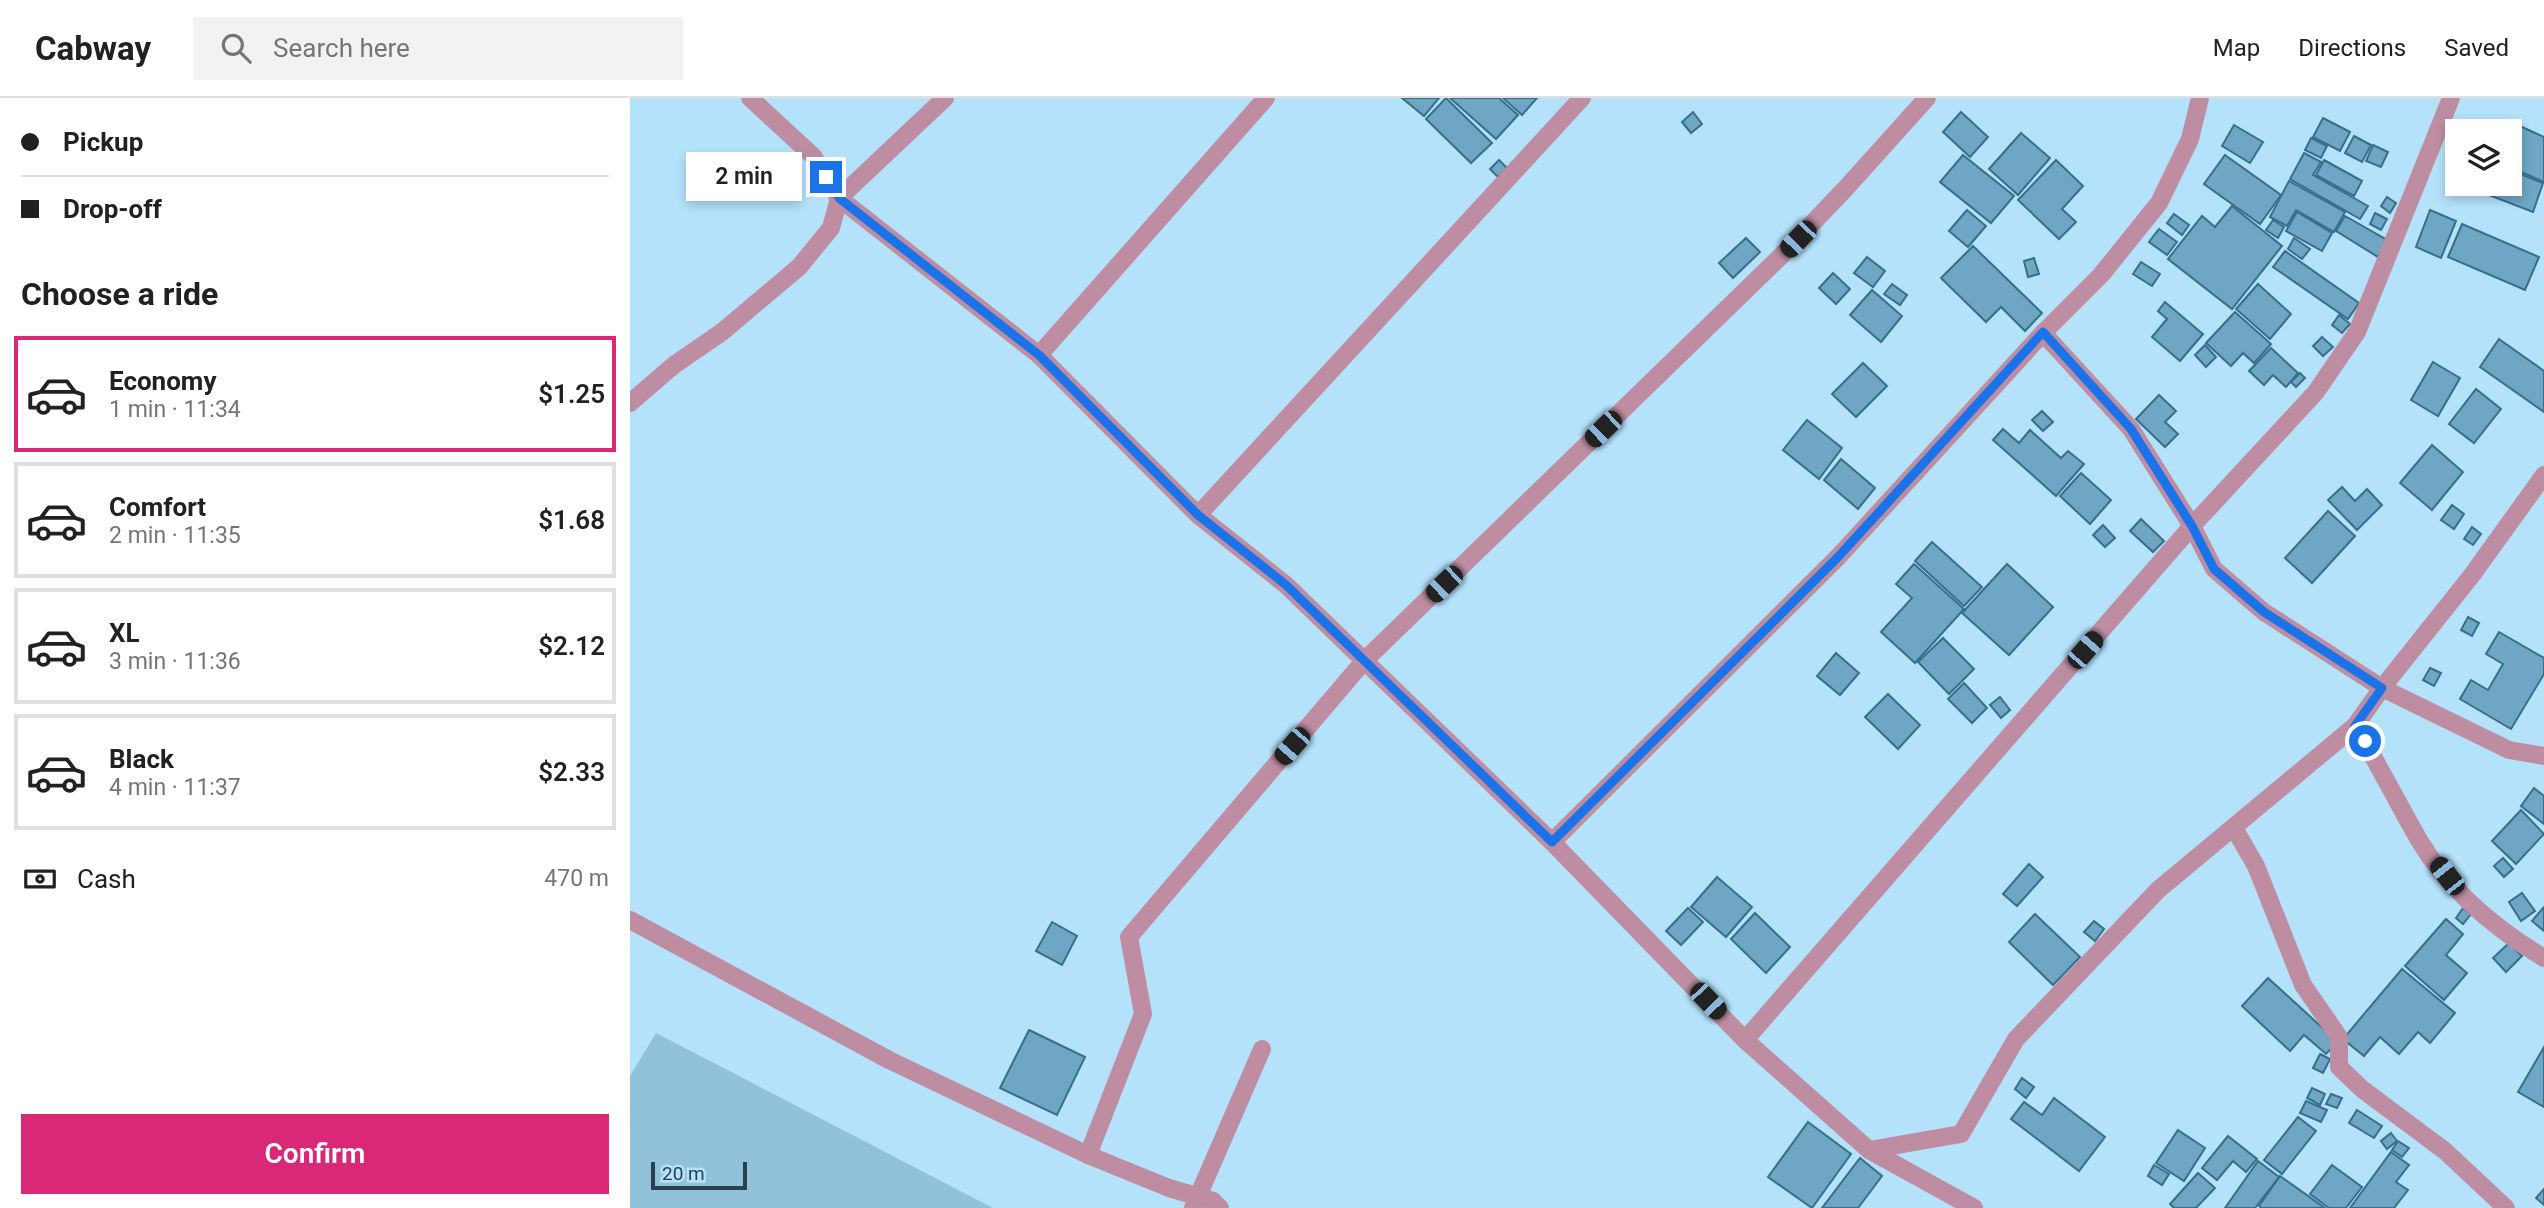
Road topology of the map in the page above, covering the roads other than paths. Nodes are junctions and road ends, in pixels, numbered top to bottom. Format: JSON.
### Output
{"nodes":[{"id":1,"x":750,"y":98,"type":"edge"},
{"id":2,"x":945,"y":98,"type":"edge"},
{"id":3,"x":1266,"y":98,"type":"edge"},
{"id":4,"x":1582,"y":98,"type":"edge"},
{"id":5,"x":1927,"y":98,"type":"edge"},
{"id":6,"x":2200,"y":98,"type":"edge"},
{"id":7,"x":2452,"y":98,"type":"edge"},
{"id":8,"x":839,"y":198,"type":"junction"},
{"id":9,"x":2043,"y":332,"type":"junction"},
{"id":10,"x":1039,"y":355,"type":"junction"},
{"id":11,"x":630,"y":403,"type":"edge"},
{"id":12,"x":2544,"y":475,"type":"edge"},
{"id":13,"x":1198,"y":515,"type":"junction"},
{"id":14,"x":2192,"y":526,"type":"junction"},
{"id":15,"x":1364,"y":661,"type":"junction"},
{"id":16,"x":2382,"y":688,"type":"junction"},
{"id":17,"x":2355,"y":726,"type":"junction"},
{"id":18,"x":2544,"y":756,"type":"edge"},
{"id":19,"x":2234,"y":828,"type":"junction"},
{"id":20,"x":1552,"y":842,"type":"junction"},
{"id":21,"x":630,"y":920,"type":"edge"},
{"id":22,"x":2544,"y":958,"type":"edge"},
{"id":23,"x":1745,"y":1040,"type":"junction"},
{"id":24,"x":1262,"y":1049,"type":"dead end"},
{"id":25,"x":1869,"y":1150,"type":"junction"},
{"id":26,"x":1088,"y":1155,"type":"junction"},
{"id":27,"x":1195,"y":1202,"type":"edge"},
{"id":28,"x":1220,"y":1208,"type":"edge"},
{"id":29,"x":1974,"y":1208,"type":"edge"},
{"id":30,"x":2506,"y":1208,"type":"edge"}],
"edges":[{"from":1,"to":8,"type":"street"},
{"from":2,"to":8,"type":"street"},
{"from":3,"to":10,"type":"street"},
{"from":4,"to":13,"type":"street"},
{"from":5,"to":15,"type":"street"},
{"from":6,"to":9,"type":"street"},
{"from":7,"to":14,"type":"street"},
{"from":8,"to":10,"type":"street"},
{"from":8,"to":11,"type":"street"},
{"from":9,"to":14,"type":"street"},
{"from":9,"to":20,"type":"street"},
{"from":10,"to":13,"type":"street"},
{"from":12,"to":16,"type":"street"},
{"from":13,"to":15,"type":"street"},
{"from":14,"to":16,"type":"street"},
{"from":14,"to":23,"type":"street"},
{"from":15,"to":20,"type":"street"},
{"from":15,"to":26,"type":"street"},
{"from":16,"to":17,"type":"street"},
{"from":16,"to":18,"type":"street"},
{"from":17,"to":19,"type":"street"},
{"from":17,"to":22,"type":"street"},
{"from":19,"to":25,"type":"street"},
{"from":19,"to":30,"type":"street"},
{"from":20,"to":23,"type":"street"},
{"from":21,"to":26,"type":"street"},
{"from":23,"to":25,"type":"street"},
{"from":24,"to":27,"type":"street"},
{"from":25,"to":29,"type":"street"},
{"from":26,"to":27,"type":"street"},
{"from":27,"to":28,"type":"street"}]}
